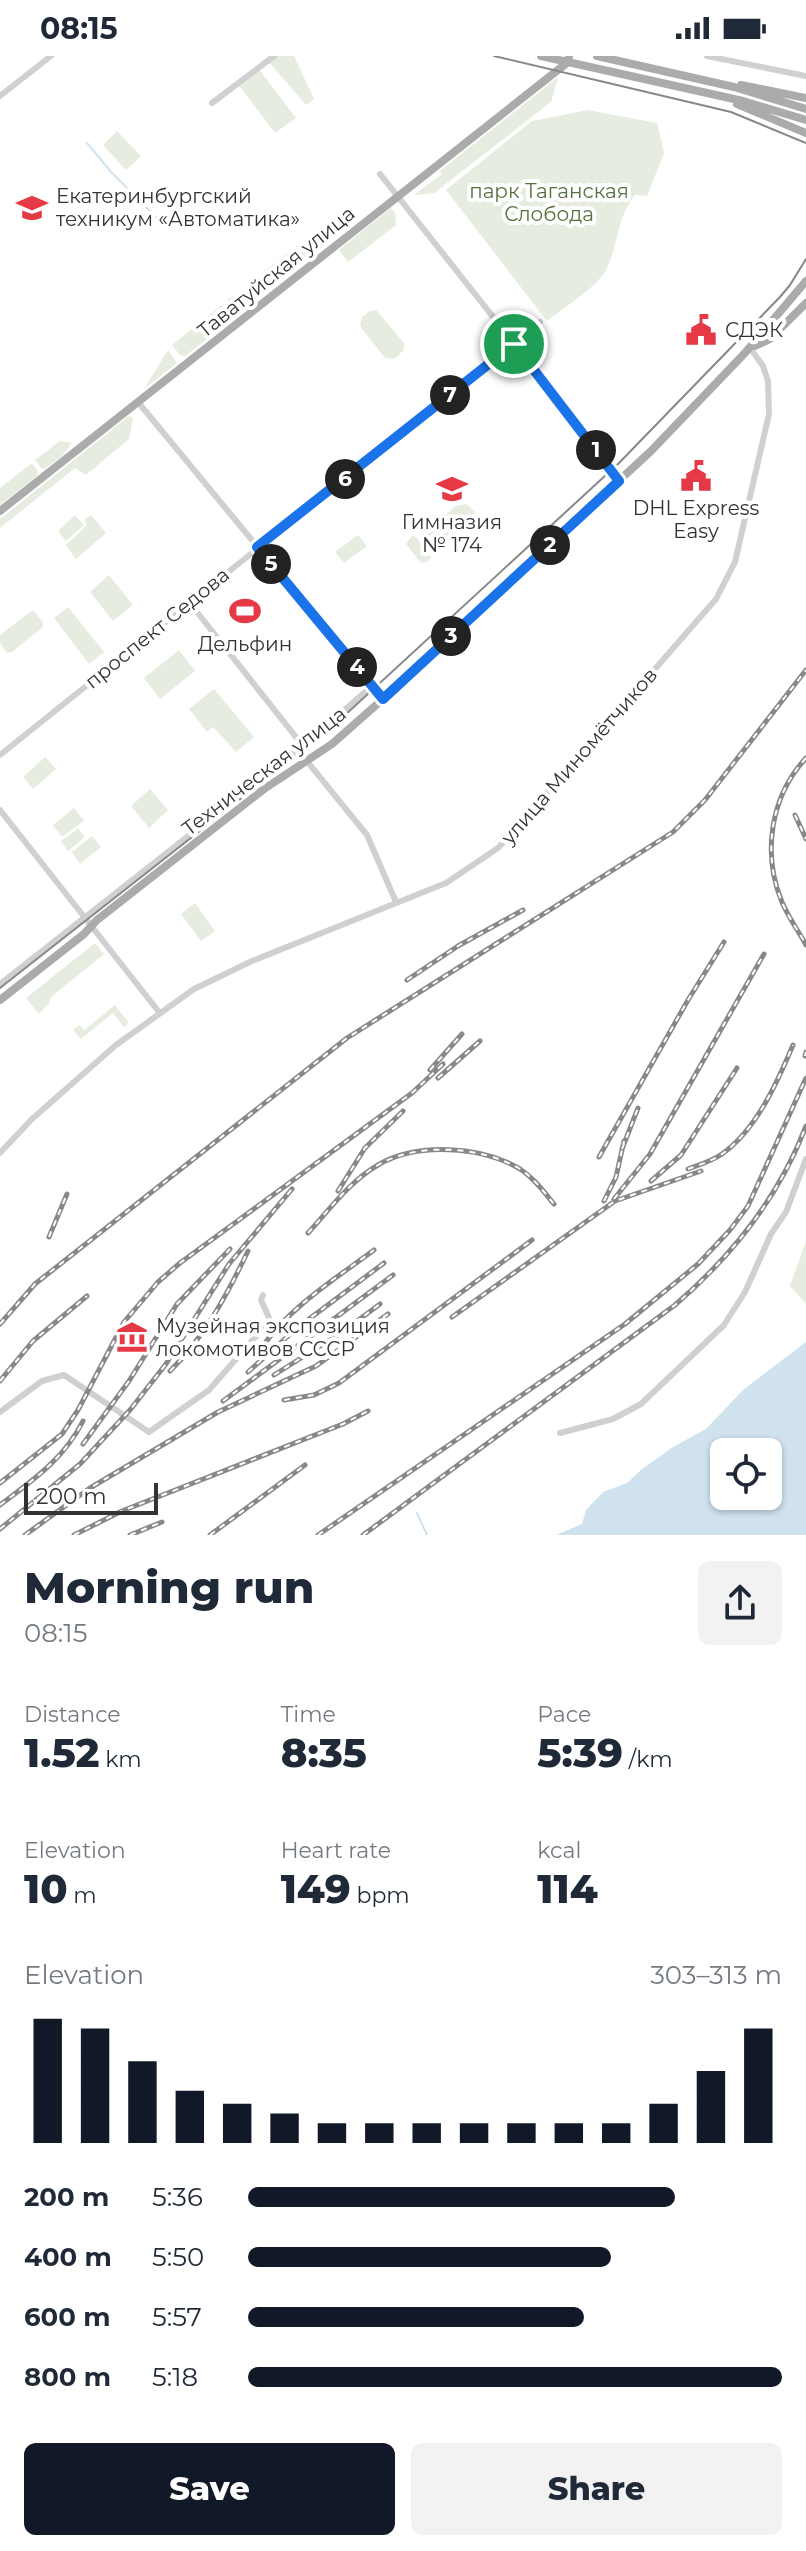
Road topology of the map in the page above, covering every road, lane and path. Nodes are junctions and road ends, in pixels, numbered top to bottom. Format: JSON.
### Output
{"nodes":[{"id":1,"x":51,"y":56,"type":"edge"},
{"id":2,"x":274,"y":56,"type":"edge"},
{"id":3,"x":541,"y":56,"type":"edge"},
{"id":4,"x":597,"y":56,"type":"edge"},
{"id":5,"x":707,"y":56,"type":"edge"},
{"id":6,"x":568,"y":59,"type":"edge"},
{"id":7,"x":806,"y":76,"type":"edge"},
{"id":8,"x":712,"y":81,"type":"junction"},
{"id":9,"x":710,"y":94,"type":"junction"},
{"id":10,"x":0,"y":96,"type":"edge"},
{"id":11,"x":806,"y":98,"type":"edge"},
{"id":12,"x":212,"y":103,"type":"dead end"},
{"id":13,"x":806,"y":109,"type":"edge"},
{"id":14,"x":806,"y":120,"type":"edge"},
{"id":15,"x":806,"y":133,"type":"edge"},
{"id":16,"x":380,"y":174,"type":"dead end"},
{"id":17,"x":397,"y":197,"type":"junction"},
{"id":18,"x":806,"y":281,"type":"edge"},
{"id":19,"x":806,"y":303,"type":"edge"},
{"id":20,"x":540,"y":322,"type":"dead end"},
{"id":21,"x":514,"y":344,"type":"junction"},
{"id":22,"x":750,"y":348,"type":"junction"},
{"id":23,"x":138,"y":402,"type":"junction"},
{"id":24,"x":619,"y":481,"type":"junction"},
{"id":25,"x":0,"y":511,"type":"edge"},
{"id":26,"x":257,"y":547,"type":"junction"},
{"id":27,"x":189,"y":602,"type":"junction"},
{"id":28,"x":372,"y":686,"type":"junction"},
{"id":29,"x":383,"y":699,"type":"junction"},
{"id":30,"x":303,"y":746,"type":"junction"},
{"id":31,"x":0,"y":755,"type":"edge"},
{"id":32,"x":306,"y":760,"type":"junction"},
{"id":33,"x":0,"y":810,"type":"edge"},
{"id":34,"x":396,"y":902,"type":"junction"},
{"id":35,"x":84,"y":918,"type":"junction"},
{"id":36,"x":90,"y":927,"type":"junction"},
{"id":37,"x":0,"y":984,"type":"edge"},
{"id":38,"x":0,"y":1000,"type":"edge"},
{"id":39,"x":159,"y":1012,"type":"junction"},
{"id":40,"x":0,"y":1153,"type":"edge"},
{"id":41,"x":806,"y":1159,"type":"edge"},
{"id":42,"x":263,"y":1295,"type":"dead end"},
{"id":43,"x":0,"y":1412,"type":"edge"},
{"id":44,"x":560,"y":1433,"type":"dead end"}],
"edges":[{"from":1,"to":10,"type":"street"},
{"from":2,"to":12,"type":"street"},
{"from":3,"to":6,"type":"main road"},
{"from":4,"to":8,"type":"main road"},
{"from":5,"to":7,"type":"street"},
{"from":6,"to":9,"type":"main road"},
{"from":6,"to":17,"type":"main road","name":"Таватуйская улица"},
{"from":8,"to":11,"type":"main road"},
{"from":8,"to":13,"type":"main road"},
{"from":9,"to":14,"type":"main road"},
{"from":9,"to":15,"type":"main road"},
{"from":16,"to":17,"type":"street"},
{"from":17,"to":21,"type":"street"},
{"from":17,"to":23,"type":"main road","name":"Таватуйская улица"},
{"from":18,"to":22,"type":"main road","name":"Техническая улица"},
{"from":19,"to":22,"type":"main road"},
{"from":20,"to":21,"type":"street","name":"проспект Седова"},
{"from":21,"to":24,"type":"street"},
{"from":21,"to":26,"type":"street","name":"проспект Седова"},
{"from":22,"to":24,"type":"main road","name":"Техническая улица"},
{"from":22,"to":34,"type":"street","name":"улица Миномётчиков"},
{"from":23,"to":25,"type":"main road","name":"Таватуйская улица"},
{"from":23,"to":26,"type":"street"},
{"from":24,"to":29,"type":"main road","name":"Техническая улица"},
{"from":26,"to":27,"type":"street","name":"проспект Седова"},
{"from":26,"to":28,"type":"street"},
{"from":27,"to":30,"type":"street"},
{"from":27,"to":31,"type":"street","name":"проспект Седова"},
{"from":28,"to":29,"type":"street"},
{"from":28,"to":30,"type":"street"},
{"from":29,"to":32,"type":"main road","name":"Техническая улица"},
{"from":30,"to":35,"type":"street"},
{"from":32,"to":34,"type":"street"},
{"from":32,"to":36,"type":"main road","name":"Техническая улица"},
{"from":33,"to":35,"type":"street"},
{"from":34,"to":39,"type":"street","name":"улица Миномётчиков"},
{"from":35,"to":36,"type":"street"},
{"from":35,"to":37,"type":"street"},
{"from":36,"to":38,"type":"main road","name":"Техническая улица"},
{"from":36,"to":39,"type":"street"},
{"from":39,"to":40,"type":"street","name":"улица Миномётчиков"},
{"from":41,"to":44,"type":"street"},
{"from":42,"to":43,"type":"street"}]}
